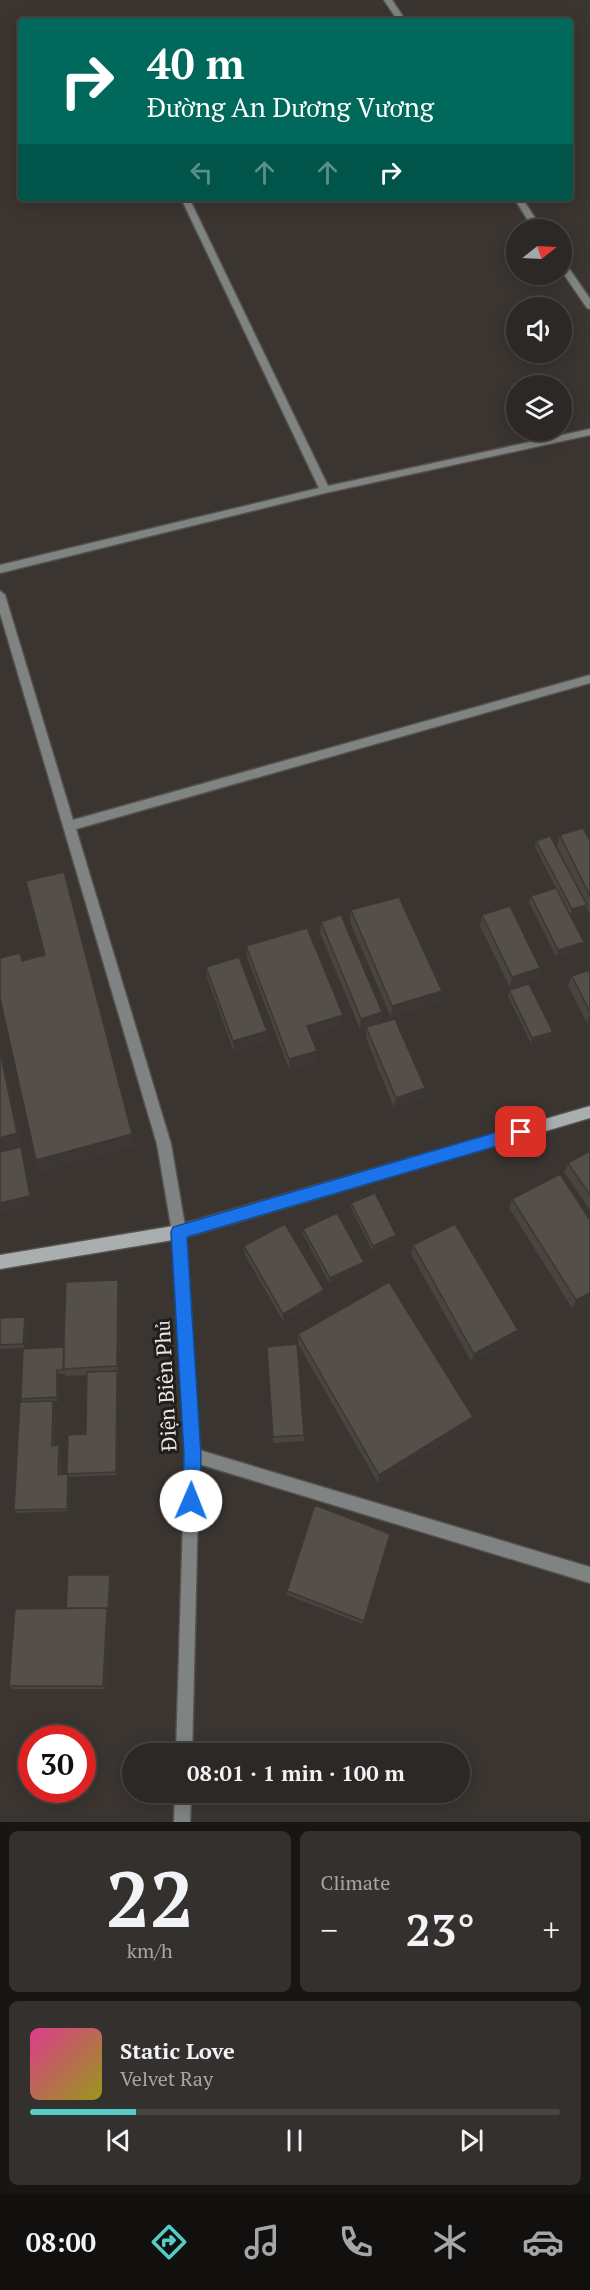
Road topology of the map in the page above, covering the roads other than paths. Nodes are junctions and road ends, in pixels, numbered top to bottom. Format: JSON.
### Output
{"nodes":[{"id":1,"x":388,"y":0,"type":"edge"},
{"id":2,"x":400,"y":18,"type":"edge"},
{"id":3,"x":186,"y":201,"type":"edge"},
{"id":4,"x":520,"y":201,"type":"edge"},
{"id":5,"x":532,"y":219,"type":"edge"},
{"id":6,"x":572,"y":279,"type":"edge"},
{"id":7,"x":590,"y":306,"type":"edge"},
{"id":8,"x":590,"y":432,"type":"edge"},
{"id":9,"x":325,"y":490,"type":"junction"},
{"id":10,"x":0,"y":568,"type":"edge"},
{"id":11,"x":0,"y":595,"type":"edge"},
{"id":12,"x":590,"y":679,"type":"edge"},
{"id":13,"x":68,"y":826,"type":"junction"},
{"id":14,"x":590,"y":1112,"type":"edge"},
{"id":15,"x":179,"y":1232,"type":"junction"},
{"id":16,"x":0,"y":1262,"type":"edge"},
{"id":17,"x":192,"y":1455,"type":"junction"},
{"id":18,"x":590,"y":1575,"type":"edge"},
{"id":19,"x":184,"y":1743,"type":"edge"},
{"id":20,"x":183,"y":1803,"type":"edge"},
{"id":21,"x":182,"y":1822,"type":"edge"}],
"edges":[{"from":1,"to":2,"type":"street"},
{"from":3,"to":9,"type":"street"},
{"from":4,"to":5,"type":"street"},
{"from":6,"to":7,"type":"street"},
{"from":8,"to":9,"type":"street"},
{"from":9,"to":10,"type":"street"},
{"from":11,"to":13,"type":"street","name":"Điện Biên Phủ"},
{"from":12,"to":13,"type":"street"},
{"from":13,"to":15,"type":"street","name":"Điện Biên Phủ"},
{"from":14,"to":15,"type":"main road"},
{"from":15,"to":16,"type":"main road"},
{"from":15,"to":17,"type":"street","name":"Điện Biên Phủ"},
{"from":17,"to":18,"type":"street"},
{"from":17,"to":19,"type":"street","name":"Điện Biên Phủ"},
{"from":20,"to":21,"type":"street"}]}
